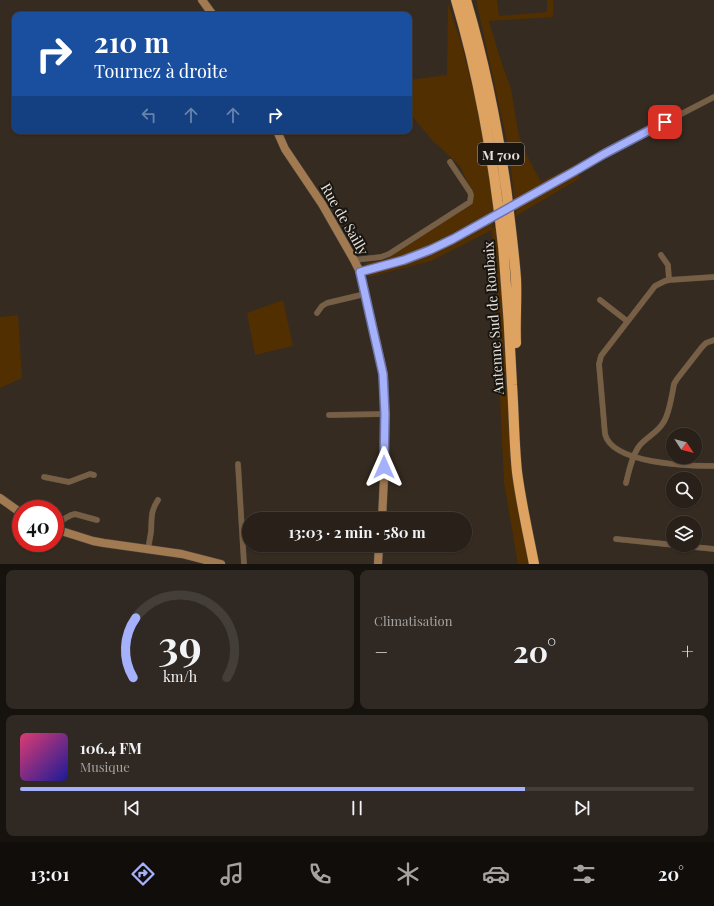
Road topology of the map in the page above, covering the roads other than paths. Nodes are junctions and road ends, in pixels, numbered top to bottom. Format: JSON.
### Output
{"nodes":[{"id":1,"x":202,"y":0,"type":"edge"},
{"id":2,"x":456,"y":0,"type":"edge"},
{"id":3,"x":466,"y":0,"type":"edge"},
{"id":4,"x":473,"y":0,"type":"edge"},
{"id":5,"x":211,"y":12,"type":"edge"},
{"id":6,"x":482,"y":61,"type":"junction"},
{"id":7,"x":714,"y":97,"type":"edge"},
{"id":8,"x":278,"y":134,"type":"edge"},
{"id":9,"x":450,"y":162,"type":"dead end"},
{"id":10,"x":661,"y":255,"type":"dead end"},
{"id":11,"x":354,"y":260,"type":"junction"},
{"id":12,"x":360,"y":272,"type":"junction"},
{"id":13,"x":714,"y":277,"type":"edge"},
{"id":14,"x":669,"y":280,"type":"junction"},
{"id":15,"x":365,"y":294,"type":"junction"},
{"id":16,"x":600,"y":300,"type":"dead end"},
{"id":17,"x":317,"y":313,"type":"dead end"},
{"id":18,"x":628,"y":321,"type":"junction"},
{"id":19,"x":714,"y":340,"type":"edge"},
{"id":20,"x":385,"y":414,"type":"junction"},
{"id":21,"x":329,"y":415,"type":"dead end"},
{"id":22,"x":634,"y":457,"type":"junction"},
{"id":23,"x":238,"y":464,"type":"dead end"},
{"id":24,"x":714,"y":466,"type":"edge"},
{"id":25,"x":94,"y":475,"type":"dead end"},
{"id":26,"x":44,"y":477,"type":"dead end"},
{"id":27,"x":626,"y":483,"type":"dead end"},
{"id":28,"x":0,"y":498,"type":"edge"},
{"id":29,"x":158,"y":500,"type":"dead end"},
{"id":30,"x":12,"y":507,"type":"edge"},
{"id":31,"x":382,"y":512,"type":"edge"},
{"id":32,"x":64,"y":520,"type":"edge"},
{"id":33,"x":97,"y":520,"type":"dead end"},
{"id":34,"x":64,"y":531,"type":"edge"},
{"id":35,"x":616,"y":539,"type":"dead end"},
{"id":36,"x":148,"y":549,"type":"junction"},
{"id":37,"x":714,"y":549,"type":"edge"},
{"id":38,"x":379,"y":552,"type":"edge"},
{"id":39,"x":221,"y":564,"type":"edge"},
{"id":40,"x":244,"y":564,"type":"edge"},
{"id":41,"x":378,"y":564,"type":"edge"},
{"id":42,"x":534,"y":564,"type":"edge"},
{"id":43,"x":539,"y":564,"type":"edge"}],
"edges":[{"from":1,"to":5,"type":"street"},
{"from":2,"to":42,"type":"highway","name":"Antenne Sud de Roubaix","number":"M 700"},
{"from":3,"to":6,"type":"highway","name":"Antenne Sud de Roubaix","number":"M 700"},
{"from":4,"to":6,"type":"highway"},
{"from":6,"to":43,"type":"highway","name":"Antenne Sud de Roubaix","number":"M 700"},
{"from":7,"to":12,"type":"street","bridge":true},
{"from":8,"to":11,"type":"street","name":"Rue de Sailly"},
{"from":9,"to":11,"type":"street"},
{"from":10,"to":14,"type":"street"},
{"from":11,"to":12,"type":"street","name":"Rue de Sailly"},
{"from":12,"to":15,"type":"street","name":"Rue de Sailly"},
{"from":13,"to":14,"type":"street"},
{"from":14,"to":18,"type":"street"},
{"from":15,"to":17,"type":"street"},
{"from":15,"to":20,"type":"street","name":"Rue de Sailly"},
{"from":16,"to":18,"type":"street"},
{"from":18,"to":22,"type":"street"},
{"from":19,"to":22,"type":"street"},
{"from":20,"to":21,"type":"street"},
{"from":20,"to":31,"type":"street","name":"Rue de Sailly"},
{"from":22,"to":24,"type":"street"},
{"from":22,"to":27,"type":"street"},
{"from":23,"to":40,"type":"street"},
{"from":25,"to":26,"type":"street"},
{"from":28,"to":30,"type":"street"},
{"from":29,"to":36,"type":"street"},
{"from":32,"to":33,"type":"street"},
{"from":34,"to":36,"type":"street"},
{"from":35,"to":37,"type":"street"},
{"from":36,"to":39,"type":"street"},
{"from":38,"to":41,"type":"street"}]}
